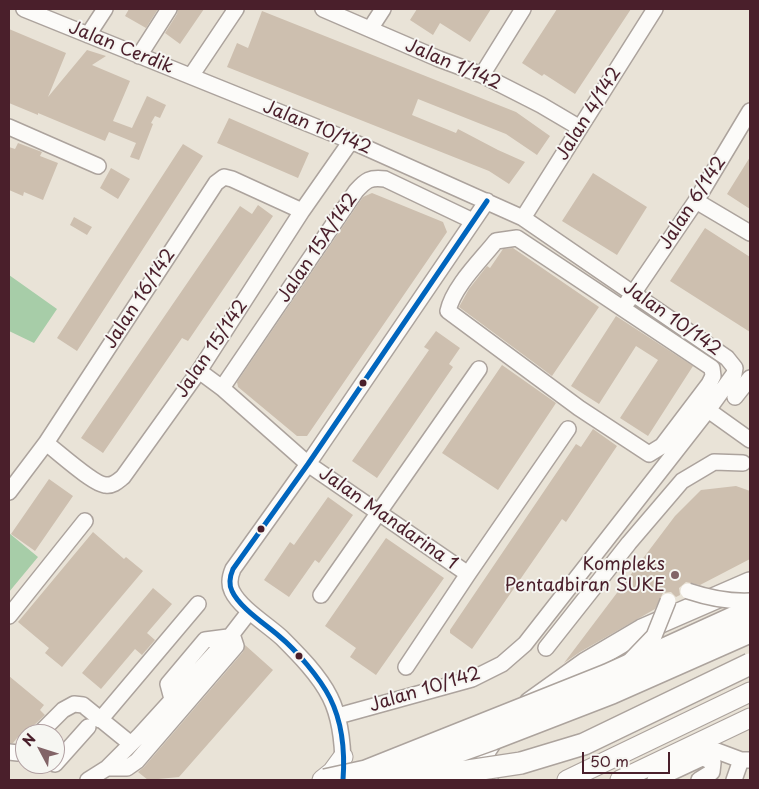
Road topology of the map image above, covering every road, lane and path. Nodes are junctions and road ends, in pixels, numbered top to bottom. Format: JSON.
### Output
{"nodes":[{"id":1,"x":24,"y":9,"type":"edge"},
{"id":2,"x":105,"y":9,"type":"edge"},
{"id":3,"x":169,"y":9,"type":"edge"},
{"id":4,"x":236,"y":9,"type":"edge"},
{"id":5,"x":323,"y":9,"type":"edge"},
{"id":6,"x":383,"y":9,"type":"edge"},
{"id":7,"x":523,"y":9,"type":"edge"},
{"id":8,"x":655,"y":9,"type":"edge"},
{"id":9,"x":370,"y":29,"type":"junction"},
{"id":10,"x":88,"y":35,"type":"junction"},
{"id":11,"x":139,"y":56,"type":"junction"},
{"id":12,"x":482,"y":74,"type":"junction"},
{"id":13,"x":191,"y":76,"type":"junction"},
{"id":14,"x":750,"y":111,"type":"edge"},
{"id":15,"x":9,"y":127,"type":"edge"},
{"id":16,"x":580,"y":128,"type":"junction"},
{"id":17,"x":352,"y":141,"type":"junction"},
{"id":18,"x":98,"y":166,"type":"dead end"},
{"id":19,"x":487,"y":201,"type":"junction"},
{"id":20,"x":696,"y":201,"type":"junction"},
{"id":21,"x":302,"y":211,"type":"junction"},
{"id":22,"x":523,"y":218,"type":"junction"},
{"id":23,"x":473,"y":221,"type":"junction"},
{"id":24,"x":750,"y":233,"type":"edge"},
{"id":25,"x":634,"y":293,"type":"junction"},
{"id":26,"x":623,"y":307,"type":"junction"},
{"id":27,"x":479,"y":369,"type":"dead end"},
{"id":28,"x":199,"y":371,"type":"junction"},
{"id":29,"x":750,"y":378,"type":"edge"},
{"id":30,"x":222,"y":388,"type":"junction"},
{"id":31,"x":735,"y":397,"type":"dead end"},
{"id":32,"x":708,"y":410,"type":"junction"},
{"id":33,"x":568,"y":429,"type":"dead end"},
{"id":34,"x":750,"y":440,"type":"edge"},
{"id":35,"x":46,"y":442,"type":"junction"},
{"id":36,"x":744,"y":463,"type":"dead end"},
{"id":37,"x":308,"y":464,"type":"junction"},
{"id":38,"x":9,"y":492,"type":"edge"},
{"id":39,"x":378,"y":513,"type":"junction"},
{"id":40,"x":85,"y":521,"type":"dead end"},
{"id":41,"x":613,"y":531,"type":"junction"},
{"id":42,"x":629,"y":543,"type":"junction"},
{"id":43,"x":468,"y":574,"type":"junction"},
{"id":44,"x":750,"y":583,"type":"edge"},
{"id":45,"x":688,"y":591,"type":"dead end"},
{"id":46,"x":322,"y":595,"type":"dead end"},
{"id":47,"x":668,"y":600,"type":"dead end"},
{"id":48,"x":750,"y":601,"type":"edge"},
{"id":49,"x":198,"y":604,"type":"dead end"},
{"id":50,"x":750,"y":610,"type":"edge"},
{"id":51,"x":249,"y":612,"type":"junction"},
{"id":52,"x":9,"y":616,"type":"edge"},
{"id":53,"x":750,"y":632,"type":"edge"},
{"id":54,"x":230,"y":636,"type":"junction"},
{"id":55,"x":546,"y":648,"type":"dead end"},
{"id":56,"x":750,"y":664,"type":"edge"},
{"id":57,"x":406,"y":667,"type":"dead end"},
{"id":58,"x":624,"y":667,"type":"junction"},
{"id":59,"x":750,"y":692,"type":"edge"},
{"id":60,"x":338,"y":716,"type":"junction"},
{"id":61,"x":750,"y":718,"type":"edge"},
{"id":62,"x":50,"y":724,"type":"edge"},
{"id":63,"x":94,"y":724,"type":"junction"},
{"id":64,"x":131,"y":744,"type":"junction"},
{"id":65,"x":65,"y":753,"type":"edge"},
{"id":66,"x":343,"y":757,"type":"joint"},
{"id":67,"x":704,"y":758,"type":"junction"},
{"id":68,"x":746,"y":760,"type":"edge"},
{"id":69,"x":107,"y":768,"type":"junction"},
{"id":70,"x":371,"y":775,"type":"edge"},
{"id":71,"x":88,"y":780,"type":"edge"},
{"id":72,"x":335,"y":780,"type":"edge"},
{"id":73,"x":487,"y":780,"type":"edge"},
{"id":74,"x":567,"y":780,"type":"edge"},
{"id":75,"x":620,"y":780,"type":"edge"},
{"id":76,"x":654,"y":780,"type":"edge"},
{"id":77,"x":699,"y":780,"type":"edge"},
{"id":78,"x":734,"y":780,"type":"edge"}],
"edges":[{"from":1,"to":10,"type":"street","name":"Jalan Cerdik"},
{"from":2,"to":10,"type":"street"},
{"from":3,"to":11,"type":"street"},
{"from":4,"to":13,"type":"street"},
{"from":5,"to":9,"type":"street","name":"Jalan 1/142"},
{"from":6,"to":9,"type":"street"},
{"from":7,"to":12,"type":"street"},
{"from":8,"to":16,"type":"street","name":"Jalan 4/142"},
{"from":9,"to":12,"type":"street","name":"Jalan 1/142"},
{"from":10,"to":11,"type":"street","name":"Jalan Cerdik"},
{"from":11,"to":13,"type":"street","name":"Jalan Cerdik"},
{"from":12,"to":16,"type":"street","name":"Jalan 1/142"},
{"from":13,"to":17,"type":"street","name":"Jalan 10/142"},
{"from":14,"to":20,"type":"street","name":"Jalan 6/142"},
{"from":15,"to":18,"type":"street"},
{"from":16,"to":22,"type":"street","name":"Jalan 4/142"},
{"from":17,"to":19,"type":"street","name":"Jalan 10/142"},
{"from":17,"to":21,"type":"street","name":"Jalan 15/142"},
{"from":19,"to":22,"type":"street","name":"Jalan 10/142"},
{"from":19,"to":23,"type":"street","name":"Jalan Mandarina 1"},
{"from":20,"to":24,"type":"street"},
{"from":20,"to":25,"type":"street","name":"Jalan 6/142"},
{"from":21,"to":28,"type":"street","name":"Jalan 15/142"},
{"from":21,"to":35,"type":"street","name":"Jalan 16/142"},
{"from":22,"to":25,"type":"street","name":"Jalan 10/142"},
{"from":23,"to":30,"type":"street","name":"Jalan 15A/142"},
{"from":23,"to":37,"type":"street","name":"Jalan Mandarina 1"},
{"from":25,"to":26,"type":"street","name":"Jalan 6/142"},
{"from":25,"to":32,"type":"street","name":"Jalan 10/142"},
{"from":26,"to":26,"type":"street"},
{"from":27,"to":39,"type":"street"},
{"from":28,"to":30,"type":"street"},
{"from":28,"to":35,"type":"street","name":"Jalan 15/142"},
{"from":29,"to":31,"type":"street"},
{"from":30,"to":37,"type":"street"},
{"from":32,"to":34,"type":"street"},
{"from":32,"to":41,"type":"street","name":"Jalan 10/142"},
{"from":33,"to":43,"type":"street"},
{"from":35,"to":38,"type":"street","name":"Jalan 16/142"},
{"from":36,"to":42,"type":"street"},
{"from":37,"to":39,"type":"street","name":"Jalan Mandarina 1"},
{"from":37,"to":51,"type":"street","name":"Jalan Mandarina 1"},
{"from":39,"to":43,"type":"street","name":"Jalan Mandarina 1"},
{"from":39,"to":46,"type":"street"},
{"from":40,"to":52,"type":"street"},
{"from":41,"to":42,"type":"street"},
{"from":41,"to":60,"type":"street","name":"Jalan 10/142"},
{"from":42,"to":55,"type":"street"},
{"from":43,"to":57,"type":"street"},
{"from":44,"to":73,"type":"highway","bridge":true},
{"from":45,"to":48,"type":"street","bridge":true},
{"from":47,"to":58,"type":"street","bridge":true},
{"from":49,"to":63,"type":"street"},
{"from":50,"to":58,"type":"highway","bridge":true},
{"from":51,"to":54,"type":"street"},
{"from":51,"to":60,"type":"street","name":"Jalan Mandarina 1"},
{"from":53,"to":70,"type":"highway","bridge":true},
{"from":54,"to":64,"type":"street"},
{"from":54,"to":69,"type":"street"},
{"from":56,"to":70,"type":"highway","bridge":true},
{"from":58,"to":70,"type":"highway","bridge":true},
{"from":59,"to":74,"type":"main road"},
{"from":60,"to":66,"type":"street","name":"Jalan Mandarina 1"},
{"from":61,"to":75,"type":"main road"},
{"from":62,"to":63,"type":"street"},
{"from":63,"to":64,"type":"street"},
{"from":63,"to":65,"type":"street"},
{"from":64,"to":69,"type":"street"},
{"from":66,"to":72,"type":"main road"},
{"from":67,"to":68,"type":"street"},
{"from":67,"to":76,"type":"street"},
{"from":67,"to":77,"type":"street"},
{"from":68,"to":78,"type":"street"},
{"from":69,"to":71,"type":"street"},
{"from":70,"to":72,"type":"highway","bridge":true}]}
